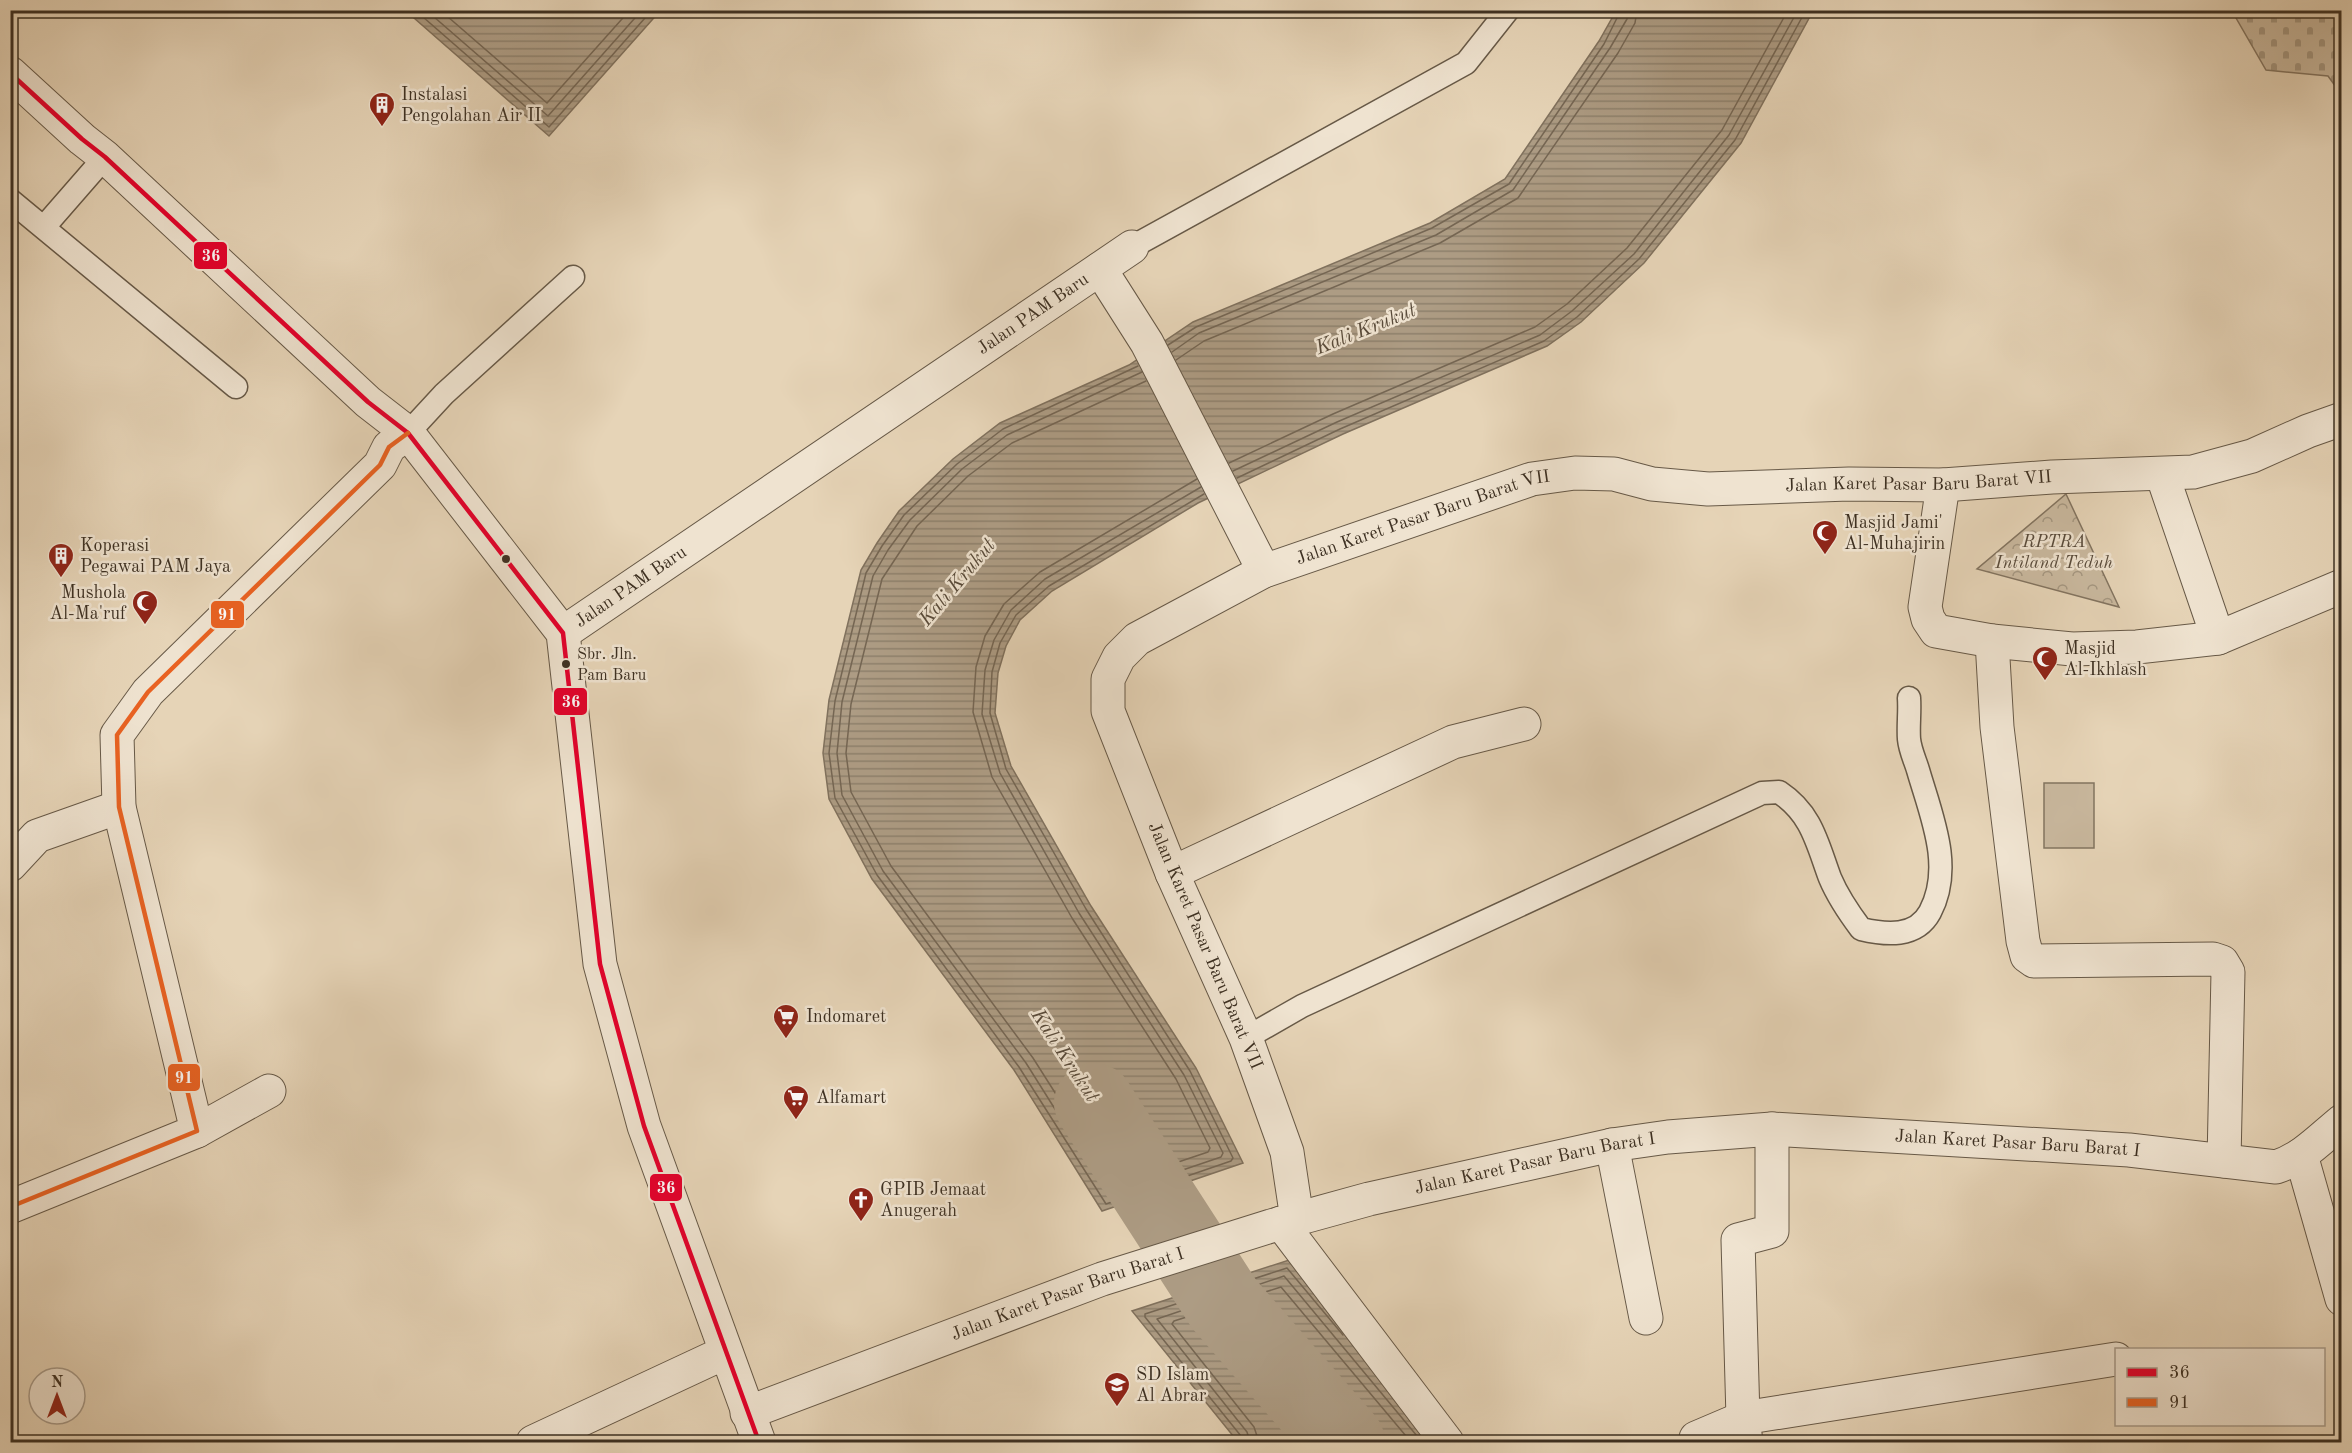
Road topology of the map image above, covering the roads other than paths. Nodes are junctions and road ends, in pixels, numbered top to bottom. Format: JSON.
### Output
{"nodes":[{"id":1,"x":1508,"y":10,"type":"edge"},
{"id":2,"x":10,"y":73,"type":"edge"},
{"id":3,"x":105,"y":157,"type":"junction"},
{"id":4,"x":10,"y":200,"type":"edge"},
{"id":5,"x":44,"y":227,"type":"junction"},
{"id":6,"x":1132,"y":247,"type":"joint"},
{"id":7,"x":1100,"y":269,"type":"junction"},
{"id":8,"x":573,"y":276,"type":"dead end"},
{"id":9,"x":236,"y":387,"type":"dead end"},
{"id":10,"x":2342,"y":419,"type":"edge"},
{"id":11,"x":408,"y":433,"type":"junction"},
{"id":12,"x":2162,"y":474,"type":"junction"},
{"id":13,"x":1943,"y":485,"type":"junction"},
{"id":14,"x":1264,"y":571,"type":"junction"},
{"id":15,"x":2342,"y":586,"type":"edge"},
{"id":16,"x":562,"y":633,"type":"junction"},
{"id":17,"x":2218,"y":638,"type":"junction"},
{"id":18,"x":1992,"y":642,"type":"junction"},
{"id":19,"x":1909,"y":698,"type":"dead end"},
{"id":20,"x":1524,"y":724,"type":"dead end"},
{"id":21,"x":119,"y":807,"type":"junction"},
{"id":22,"x":10,"y":865,"type":"edge"},
{"id":23,"x":1172,"y":873,"type":"junction"},
{"id":24,"x":1246,"y":1038,"type":"junction"},
{"id":25,"x":269,"y":1091,"type":"dead end"},
{"id":26,"x":2342,"y":1121,"type":"edge"},
{"id":27,"x":1772,"y":1129,"type":"junction"},
{"id":28,"x":197,"y":1131,"type":"junction"},
{"id":29,"x":1612,"y":1145,"type":"junction"},
{"id":30,"x":2301,"y":1155,"type":"junction"},
{"id":31,"x":2224,"y":1161,"type":"junction"},
{"id":32,"x":10,"y":1207,"type":"edge"},
{"id":33,"x":1282,"y":1223,"type":"junction"},
{"id":34,"x":2342,"y":1299,"type":"edge"},
{"id":35,"x":1646,"y":1318,"type":"dead end"},
{"id":36,"x":726,"y":1352,"type":"junction"},
{"id":37,"x":2115,"y":1359,"type":"edge"},
{"id":38,"x":753,"y":1428,"type":"edge"},
{"id":39,"x":1745,"y":1430,"type":"edge"},
{"id":40,"x":1696,"y":1438,"type":"dead end"},
{"id":41,"x":533,"y":1443,"type":"edge"},
{"id":42,"x":1447,"y":1443,"type":"edge"}],
"edges":[{"from":1,"to":6,"type":"lane","name":"Jalan PAM Baru"},
{"from":2,"to":3,"type":"street"},
{"from":3,"to":5,"type":"lane"},
{"from":3,"to":11,"type":"street"},
{"from":4,"to":5,"type":"lane"},
{"from":5,"to":9,"type":"lane"},
{"from":6,"to":7,"type":"street","name":"Jalan PAM Baru"},
{"from":7,"to":14,"type":"street"},
{"from":7,"to":16,"type":"street","name":"Jalan PAM Baru"},
{"from":8,"to":11,"type":"lane"},
{"from":10,"to":12,"type":"street","name":"Jalan Karet Pasar Baru Barat VII"},
{"from":11,"to":16,"type":"street"},
{"from":11,"to":21,"type":"street"},
{"from":12,"to":13,"type":"street","name":"Jalan Karet Pasar Baru Barat VII"},
{"from":12,"to":17,"type":"street"},
{"from":13,"to":14,"type":"street","name":"Jalan Karet Pasar Baru Barat VII"},
{"from":13,"to":18,"type":"street"},
{"from":14,"to":23,"type":"street","name":"Jalan Karet Pasar Baru Barat VII"},
{"from":15,"to":17,"type":"street"},
{"from":16,"to":36,"type":"street"},
{"from":17,"to":18,"type":"street"},
{"from":18,"to":31,"type":"street"},
{"from":19,"to":24,"type":"lane"},
{"from":20,"to":23,"type":"street"},
{"from":21,"to":22,"type":"street"},
{"from":21,"to":28,"type":"street"},
{"from":23,"to":24,"type":"street","name":"Jalan Karet Pasar Baru Barat VII"},
{"from":24,"to":33,"type":"street","name":"Jalan Karet Pasar Baru Barat VII"},
{"from":25,"to":28,"type":"street"},
{"from":26,"to":30,"type":"street","name":"Jalan Karet Pasar Baru Barat I"},
{"from":27,"to":29,"type":"street","name":"Jalan Karet Pasar Baru Barat I"},
{"from":27,"to":31,"type":"street","name":"Jalan Karet Pasar Baru Barat I"},
{"from":27,"to":39,"type":"street"},
{"from":28,"to":32,"type":"street"},
{"from":29,"to":33,"type":"street","name":"Jalan Karet Pasar Baru Barat I"},
{"from":29,"to":35,"type":"street"},
{"from":30,"to":31,"type":"street","name":"Jalan Karet Pasar Baru Barat I"},
{"from":30,"to":34,"type":"street"},
{"from":33,"to":38,"type":"street","name":"Jalan Karet Pasar Baru Barat I"},
{"from":33,"to":42,"type":"street"},
{"from":36,"to":38,"type":"street"},
{"from":36,"to":41,"type":"street"},
{"from":37,"to":39,"type":"street"},
{"from":39,"to":40,"type":"street"}]}
